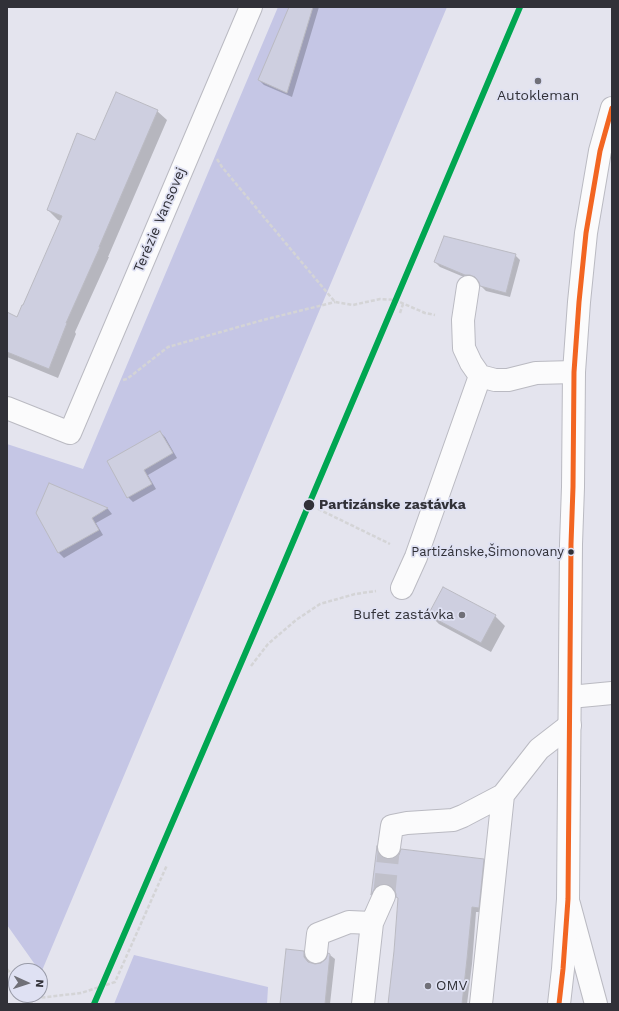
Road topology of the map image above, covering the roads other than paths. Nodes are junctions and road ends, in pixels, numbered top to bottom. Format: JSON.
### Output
{"nodes":[{"id":1,"x":250,"y":7,"type":"edge"},
{"id":2,"x":612,"y":108,"type":"edge"},
{"id":3,"x":468,"y":287,"type":"dead end"},
{"id":4,"x":574,"y":372,"type":"junction"},
{"id":5,"x":480,"y":376,"type":"junction"},
{"id":6,"x":7,"y":408,"type":"edge"},
{"id":7,"x":402,"y":588,"type":"road end"},
{"id":8,"x":612,"y":693,"type":"edge"},
{"id":9,"x":570,"y":697,"type":"junction"},
{"id":10,"x":570,"y":725,"type":"junction"},
{"id":11,"x":503,"y":795,"type":"junction"},
{"id":12,"x":389,"y":847,"type":"tunnel mouth"},
{"id":13,"x":384,"y":896,"type":"tunnel mouth"},
{"id":14,"x":568,"y":898,"type":"junction"},
{"id":15,"x":372,"y":923,"type":"junction"},
{"id":16,"x":316,"y":952,"type":"dead end"},
{"id":17,"x":363,"y":1004,"type":"edge"},
{"id":18,"x":481,"y":1004,"type":"edge"},
{"id":19,"x":559,"y":1004,"type":"edge"},
{"id":20,"x":596,"y":1004,"type":"edge"}],
"edges":[{"from":1,"to":6,"type":"main road","name":"Terézie Vansovej"},
{"from":2,"to":4,"type":"main road"},
{"from":3,"to":5,"type":"main road"},
{"from":4,"to":5,"type":"main road"},
{"from":4,"to":9,"type":"main road"},
{"from":5,"to":7,"type":"main road"},
{"from":8,"to":9,"type":"main road"},
{"from":9,"to":10,"type":"main road"},
{"from":10,"to":11,"type":"main road"},
{"from":10,"to":14,"type":"main road"},
{"from":11,"to":12,"type":"main road"},
{"from":11,"to":18,"type":"main road"},
{"from":13,"to":15,"type":"main road"},
{"from":14,"to":19,"type":"main road"},
{"from":14,"to":20,"type":"main road"},
{"from":15,"to":16,"type":"main road"},
{"from":15,"to":17,"type":"main road"}]}
